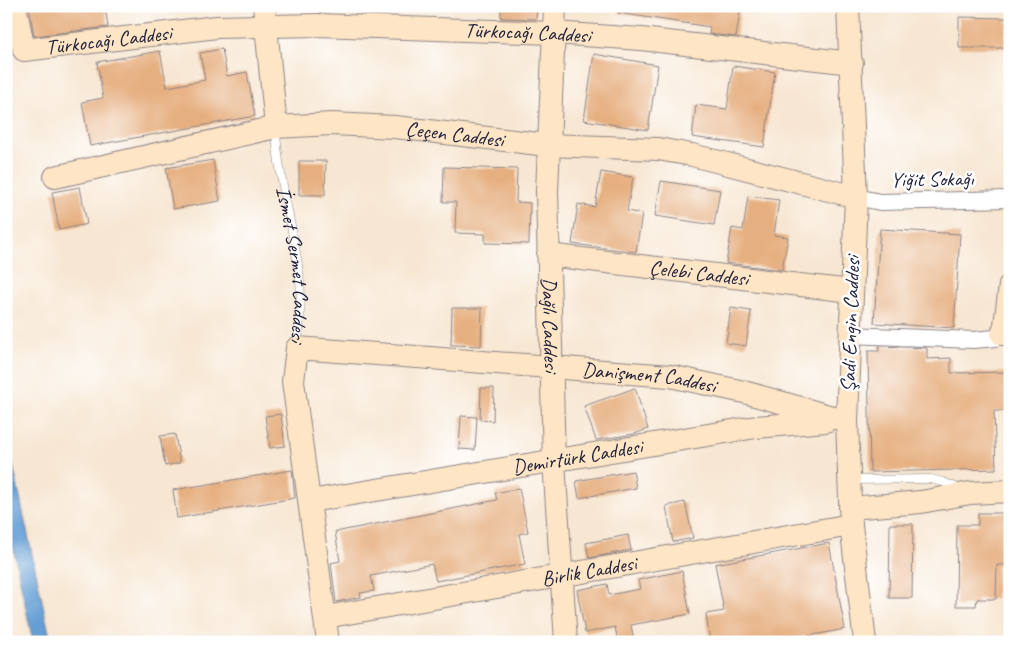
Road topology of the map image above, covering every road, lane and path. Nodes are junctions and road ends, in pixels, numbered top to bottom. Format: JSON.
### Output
{"nodes":[{"id":1,"x":15,"y":6,"type":"edge"},
{"id":2,"x":555,"y":6,"type":"edge"},
{"id":3,"x":848,"y":6,"type":"edge"},
{"id":4,"x":265,"y":16,"type":"edge"},
{"id":5,"x":554,"y":33,"type":"junction"},
{"id":6,"x":852,"y":63,"type":"junction"},
{"id":7,"x":276,"y":128,"type":"junction"},
{"id":8,"x":547,"y":145,"type":"junction"},
{"id":9,"x":55,"y":177,"type":"dead end"},
{"id":10,"x":856,"y":198,"type":"junction"},
{"id":11,"x":1010,"y":199,"type":"edge"},
{"id":12,"x":548,"y":255,"type":"junction"},
{"id":13,"x":1010,"y":285,"type":"edge"},
{"id":14,"x":851,"y":291,"type":"junction"},
{"id":15,"x":1002,"y":334,"type":"joint"},
{"id":16,"x":849,"y":335,"type":"junction"},
{"id":17,"x":297,"y":348,"type":"junction"},
{"id":18,"x":551,"y":368,"type":"junction"},
{"id":19,"x":847,"y":421,"type":"junction"},
{"id":20,"x":554,"y":462,"type":"junction"},
{"id":21,"x":849,"y":480,"type":"junction"},
{"id":22,"x":1010,"y":491,"type":"edge"},
{"id":23,"x":970,"y":493,"type":"junction"},
{"id":24,"x":310,"y":501,"type":"junction"},
{"id":25,"x":851,"y":517,"type":"junction"},
{"id":26,"x":562,"y":576,"type":"junction"},
{"id":27,"x":325,"y":618,"type":"junction"},
{"id":28,"x":328,"y":642,"type":"edge"},
{"id":29,"x":566,"y":642,"type":"edge"},
{"id":30,"x":865,"y":642,"type":"edge"}],
"edges":[{"from":1,"to":4,"type":"street","name":"Türkocağı Caddesi"},
{"from":2,"to":5,"type":"street","name":"Dağlı Caddesi"},
{"from":3,"to":6,"type":"street","name":"Şadi Engin Caddesi"},
{"from":4,"to":5,"type":"street","name":"Türkocağı Caddesi"},
{"from":4,"to":7,"type":"street","name":"İsmet Sermet Caddesi"},
{"from":5,"to":6,"type":"street","name":"Türkocağı Caddesi"},
{"from":5,"to":8,"type":"street","name":"Dağlı Caddesi"},
{"from":6,"to":10,"type":"street","name":"Şadi Engin Caddesi"},
{"from":7,"to":8,"type":"street","name":"Çeçen Caddesi"},
{"from":7,"to":9,"type":"street","name":"Çeçen Caddesi"},
{"from":7,"to":17,"type":"lane","name":"İsmet Sermet Caddesi"},
{"from":8,"to":10,"type":"street","name":"Çeçen Caddesi"},
{"from":8,"to":12,"type":"street","name":"Dağlı Caddesi"},
{"from":10,"to":11,"type":"street","name":"Yiğit Sokağı"},
{"from":10,"to":14,"type":"street","name":"Şadi Engin Caddesi"},
{"from":12,"to":14,"type":"street","name":"Çelebi Caddesi"},
{"from":12,"to":18,"type":"street","name":"Dağlı Caddesi"},
{"from":13,"to":15,"type":"street"},
{"from":14,"to":16,"type":"street","name":"Şadi Engin Caddesi"},
{"from":15,"to":16,"type":"street"},
{"from":16,"to":19,"type":"street","name":"Şadi Engin Caddesi"},
{"from":17,"to":18,"type":"street","name":"Danişment Caddesi"},
{"from":17,"to":24,"type":"street","name":"İsmet Sermet Caddesi"},
{"from":18,"to":19,"type":"street","name":"Danişment Caddesi"},
{"from":18,"to":20,"type":"street","name":"Dağlı Caddesi"},
{"from":19,"to":20,"type":"street","name":"Demirtürk Caddesi"},
{"from":19,"to":21,"type":"street","name":"Şadi Engin Caddesi"},
{"from":20,"to":24,"type":"street","name":"Demirtürk Caddesi"},
{"from":20,"to":26,"type":"street","name":"Dağlı Caddesi"},
{"from":21,"to":23,"type":"lane"},
{"from":21,"to":25,"type":"street","name":"Şadi Engin Caddesi"},
{"from":22,"to":23,"type":"street","name":"Birlik Caddesi"},
{"from":23,"to":25,"type":"street","name":"Birlik Caddesi"},
{"from":24,"to":27,"type":"street","name":"İsmet Sermet Caddesi"},
{"from":25,"to":26,"type":"street","name":"Birlik Caddesi"},
{"from":25,"to":30,"type":"street","name":"Şadi Engin Caddesi"},
{"from":26,"to":27,"type":"street","name":"Birlik Caddesi"},
{"from":26,"to":29,"type":"street","name":"Dağlı Caddesi"},
{"from":27,"to":28,"type":"street","name":"İsmet Sermet Caddesi"}]}
